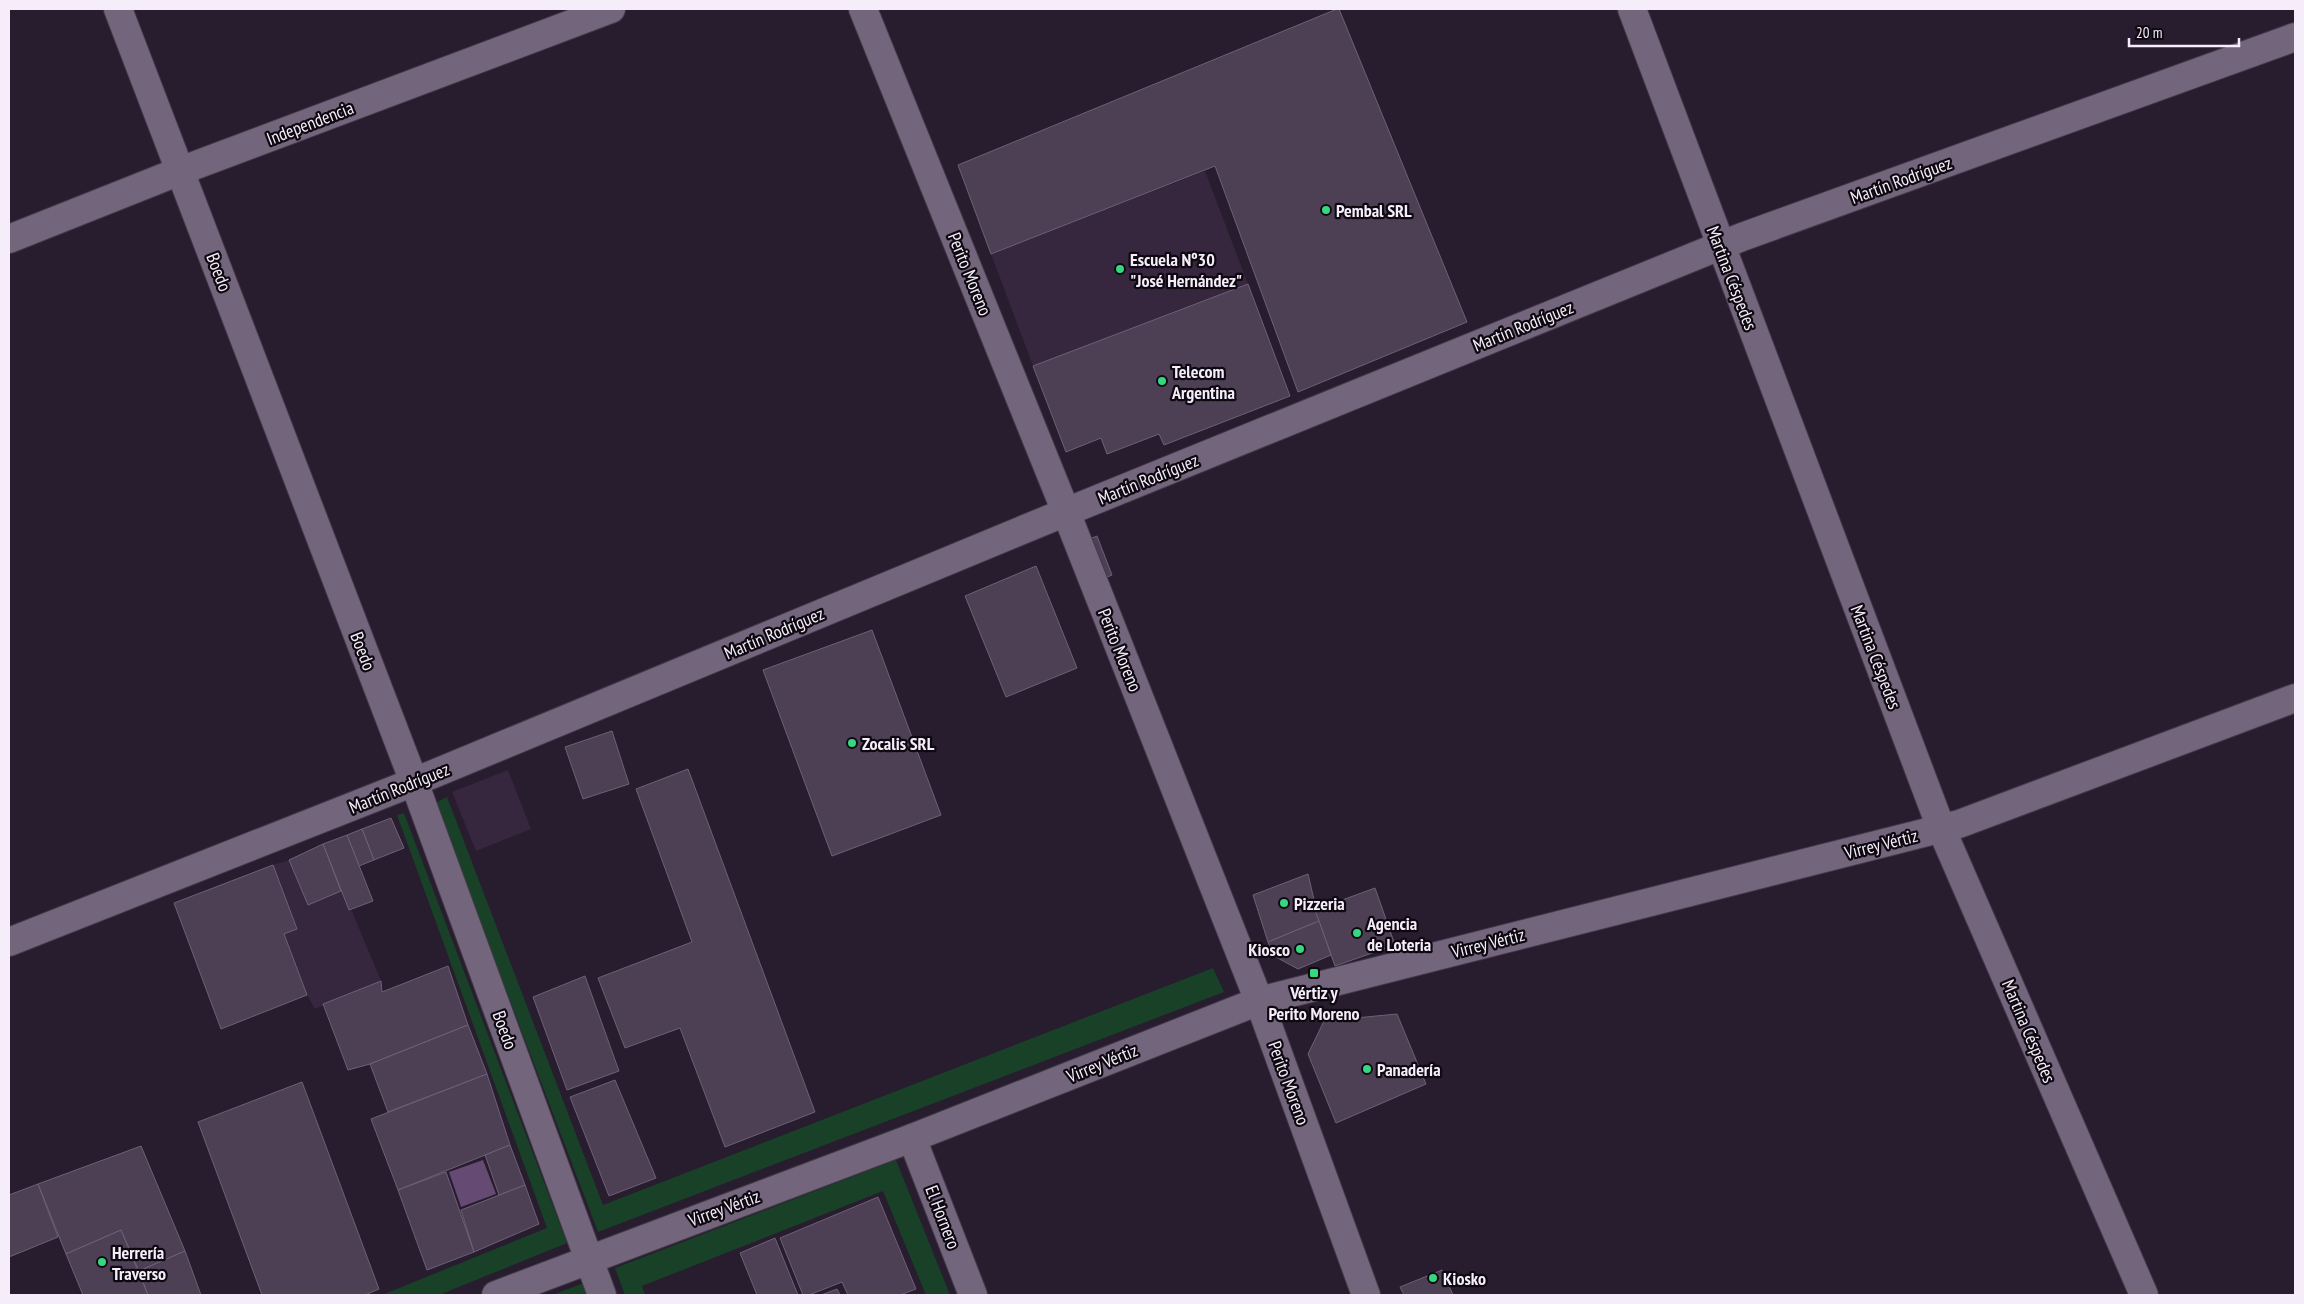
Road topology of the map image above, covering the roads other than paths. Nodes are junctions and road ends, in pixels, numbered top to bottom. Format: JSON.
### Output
{"nodes":[{"id":1,"x":118,"y":9,"type":"edge"},
{"id":2,"x":611,"y":9,"type":"edge"},
{"id":3,"x":863,"y":9,"type":"edge"},
{"id":4,"x":1632,"y":9,"type":"edge"},
{"id":5,"x":2295,"y":37,"type":"edge"},
{"id":6,"x":180,"y":172,"type":"junction"},
{"id":7,"x":9,"y":239,"type":"edge"},
{"id":8,"x":1720,"y":247,"type":"junction"},
{"id":9,"x":1066,"y":512,"type":"junction"},
{"id":10,"x":2295,"y":698,"type":"edge"},
{"id":11,"x":414,"y":782,"type":"junction"},
{"id":12,"x":1942,"y":828,"type":"junction"},
{"id":13,"x":9,"y":942,"type":"edge"},
{"id":14,"x":1259,"y":1001,"type":"junction"},
{"id":15,"x":912,"y":1138,"type":"junction"},
{"id":16,"x":588,"y":1259,"type":"junction"},
{"id":17,"x":496,"y":1295,"type":"edge"},
{"id":18,"x":602,"y":1295,"type":"edge"},
{"id":19,"x":974,"y":1295,"type":"edge"},
{"id":20,"x":1366,"y":1295,"type":"edge"},
{"id":21,"x":2144,"y":1295,"type":"edge"}],
"edges":[{"from":1,"to":6,"type":"street","name":"Boedo"},
{"from":2,"to":6,"type":"street","name":"Independencia"},
{"from":3,"to":9,"type":"street","name":"Perito Moreno"},
{"from":4,"to":8,"type":"street","name":"Martina Céspedes"},
{"from":5,"to":8,"type":"street","name":"Martín Rodríguez"},
{"from":6,"to":7,"type":"street","name":"Independencia"},
{"from":6,"to":11,"type":"street","name":"Boedo"},
{"from":8,"to":9,"type":"street","name":"Martín Rodríguez"},
{"from":8,"to":12,"type":"street","name":"Martina Céspedes"},
{"from":9,"to":11,"type":"street","name":"Martín Rodríguez"},
{"from":9,"to":14,"type":"street","name":"Perito Moreno"},
{"from":10,"to":12,"type":"street","name":"Virrey Vértiz"},
{"from":11,"to":13,"type":"street","name":"Martín Rodríguez"},
{"from":11,"to":16,"type":"street","name":"Boedo"},
{"from":12,"to":14,"type":"street","name":"Virrey Vértiz"},
{"from":12,"to":21,"type":"street","name":"Martina Céspedes"},
{"from":14,"to":15,"type":"street","name":"Virrey Vértiz"},
{"from":14,"to":20,"type":"street","name":"Perito Moreno"},
{"from":15,"to":16,"type":"street","name":"Virrey Vértiz"},
{"from":15,"to":19,"type":"street","name":"El Hornero"},
{"from":16,"to":17,"type":"street","name":"Virrey Vértiz"},
{"from":16,"to":18,"type":"street","name":"Boedo"}]}
